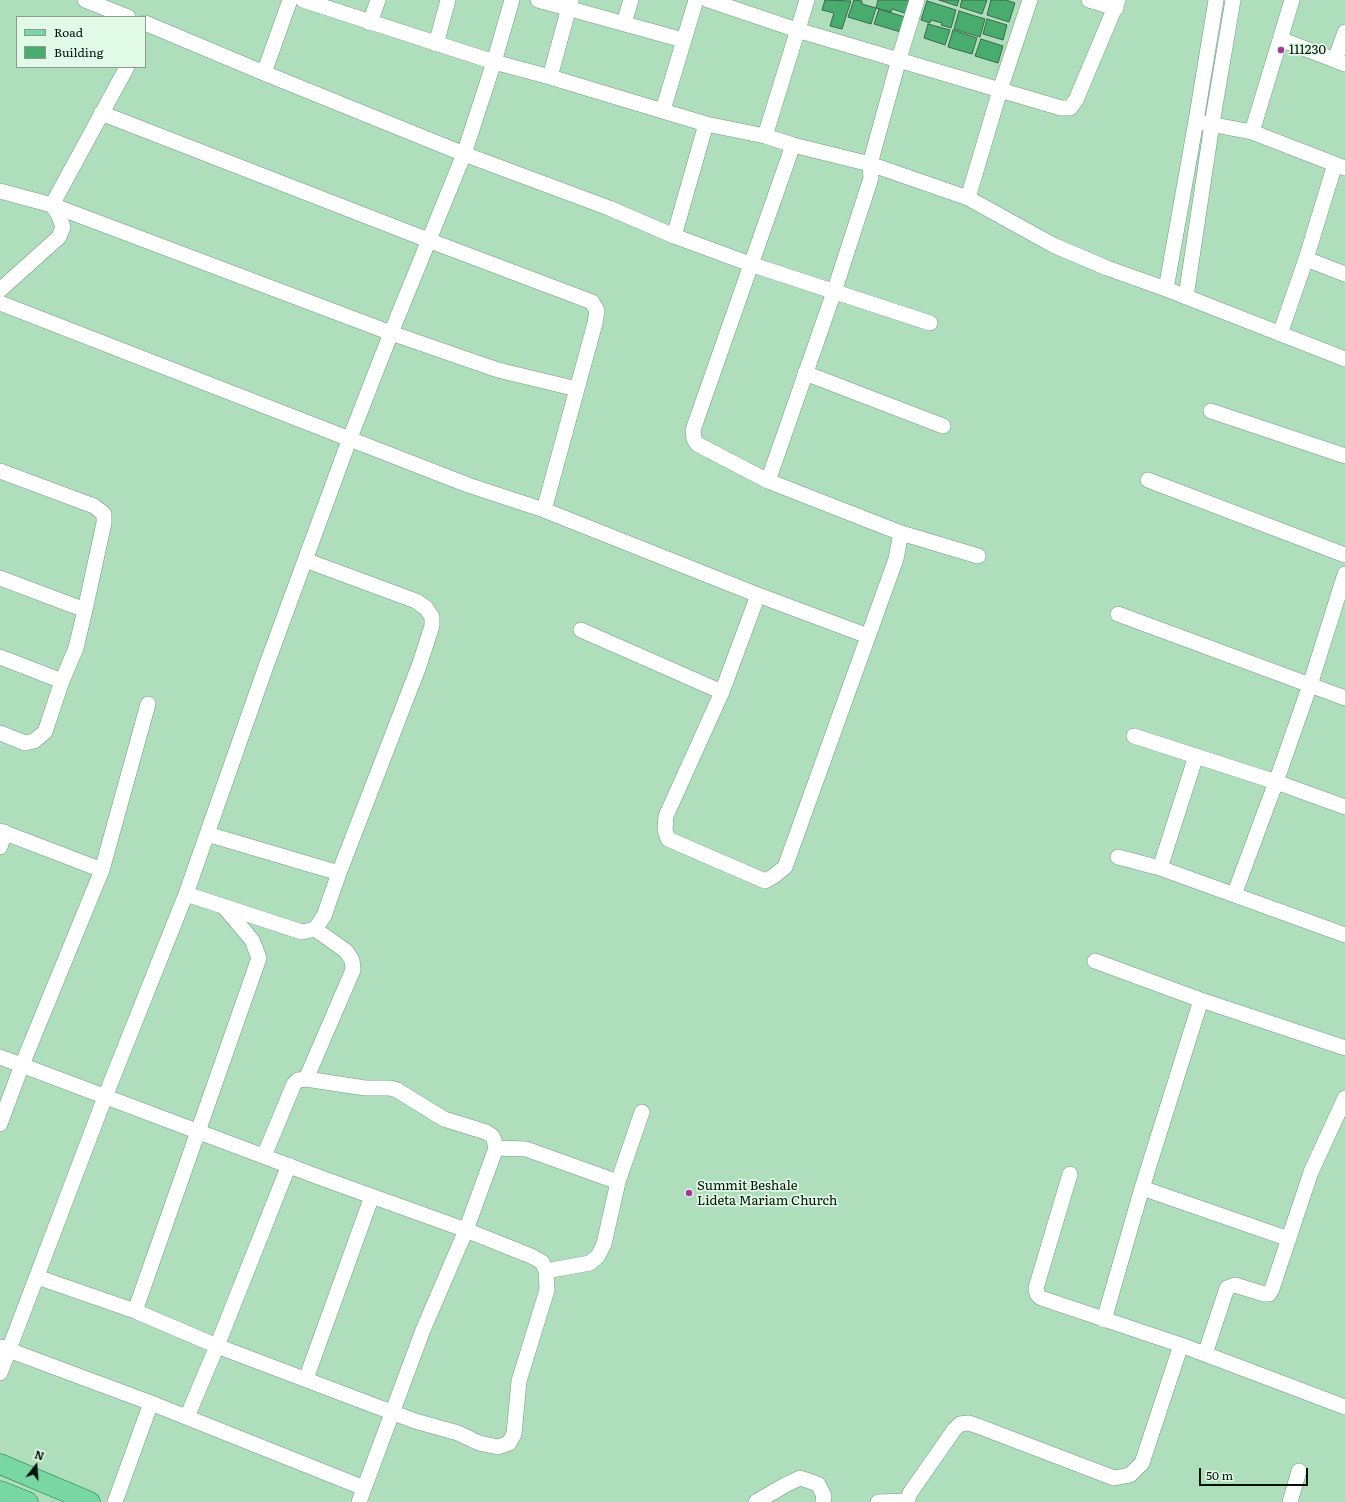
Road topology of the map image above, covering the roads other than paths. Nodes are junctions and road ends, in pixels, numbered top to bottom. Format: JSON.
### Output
{"nodes":[{"id":1,"x":84,"y":0,"type":"edge"},
{"id":2,"x":290,"y":0,"type":"edge"},
{"id":3,"x":303,"y":0,"type":"edge"},
{"id":4,"x":378,"y":0,"type":"edge"},
{"id":5,"x":448,"y":0,"type":"edge"},
{"id":6,"x":512,"y":0,"type":"edge"},
{"id":7,"x":538,"y":0,"type":"edge"},
{"id":8,"x":631,"y":0,"type":"edge"},
{"id":9,"x":696,"y":0,"type":"edge"},
{"id":10,"x":708,"y":0,"type":"edge"},
{"id":11,"x":807,"y":0,"type":"edge"},
{"id":12,"x":917,"y":0,"type":"edge"},
{"id":13,"x":1030,"y":0,"type":"edge"},
{"id":14,"x":1089,"y":0,"type":"edge"},
{"id":15,"x":1216,"y":0,"type":"edge"},
{"id":16,"x":1233,"y":0,"type":"edge"},
{"id":17,"x":1292,"y":0,"type":"edge"},
{"id":18,"x":569,"y":4,"type":"edge"},
{"id":19,"x":1117,"y":4,"type":"edge"},
{"id":20,"x":125,"y":16,"type":"edge"},
{"id":21,"x":370,"y":23,"type":"junction"},
{"id":22,"x":624,"y":23,"type":"junction"},
{"id":23,"x":147,"y":28,"type":"edge"},
{"id":24,"x":797,"y":30,"type":"junction"},
{"id":25,"x":1345,"y":32,"type":"edge"},
{"id":26,"x":1280,"y":39,"type":"junction"},
{"id":27,"x":683,"y":40,"type":"junction"},
{"id":28,"x":436,"y":44,"type":"junction"},
{"id":29,"x":899,"y":59,"type":"junction"},
{"id":30,"x":494,"y":62,"type":"junction"},
{"id":31,"x":1340,"y":62,"type":"edge"},
{"id":32,"x":125,"y":68,"type":"edge"},
{"id":33,"x":264,"y":73,"type":"junction"},
{"id":34,"x":550,"y":76,"type":"junction"},
{"id":35,"x":1000,"y":90,"type":"junction"},
{"id":36,"x":663,"y":110,"type":"junction"},
{"id":37,"x":101,"y":113,"type":"junction"},
{"id":38,"x":1196,"y":121,"type":"junction"},
{"id":39,"x":706,"y":124,"type":"junction"},
{"id":40,"x":1212,"y":124,"type":"junction"},
{"id":41,"x":1252,"y":132,"type":"junction"},
{"id":42,"x":766,"y":136,"type":"junction"},
{"id":43,"x":793,"y":145,"type":"junction"},
{"id":44,"x":464,"y":154,"type":"junction"},
{"id":45,"x":870,"y":164,"type":"junction"},
{"id":46,"x":1340,"y":166,"type":"edge"},
{"id":47,"x":0,"y":191,"type":"edge"},
{"id":48,"x":968,"y":198,"type":"junction"},
{"id":49,"x":52,"y":205,"type":"junction"},
{"id":50,"x":674,"y":236,"type":"junction"},
{"id":51,"x":428,"y":240,"type":"junction"},
{"id":52,"x":1306,"y":259,"type":"junction"},
{"id":53,"x":750,"y":264,"type":"junction"},
{"id":54,"x":1345,"y":274,"type":"edge"},
{"id":55,"x":1166,"y":289,"type":"junction"},
{"id":56,"x":0,"y":290,"type":"edge"},
{"id":57,"x":834,"y":292,"type":"junction"},
{"id":58,"x":1186,"y":297,"type":"junction"},
{"id":59,"x":0,"y":303,"type":"edge"},
{"id":60,"x":930,"y":323,"type":"dead end"},
{"id":61,"x":391,"y":333,"type":"junction"},
{"id":62,"x":1280,"y":334,"type":"junction"},
{"id":63,"x":1345,"y":359,"type":"edge"},
{"id":64,"x":805,"y":373,"type":"junction"},
{"id":65,"x":577,"y":389,"type":"junction"},
{"id":66,"x":1211,"y":411,"type":"dead end"},
{"id":67,"x":942,"y":426,"type":"dead end"},
{"id":68,"x":350,"y":438,"type":"junction"},
{"id":69,"x":1345,"y":456,"type":"edge"},
{"id":70,"x":0,"y":471,"type":"edge"},
{"id":71,"x":768,"y":480,"type":"junction"},
{"id":72,"x":1148,"y":480,"type":"dead end"},
{"id":73,"x":544,"y":510,"type":"junction"},
{"id":74,"x":901,"y":533,"type":"junction"},
{"id":75,"x":1345,"y":555,"type":"edge"},
{"id":76,"x":978,"y":556,"type":"dead end"},
{"id":77,"x":305,"y":560,"type":"junction"},
{"id":78,"x":1345,"y":574,"type":"edge"},
{"id":79,"x":0,"y":578,"type":"edge"},
{"id":80,"x":758,"y":595,"type":"junction"},
{"id":81,"x":85,"y":610,"type":"junction"},
{"id":82,"x":1118,"y":614,"type":"dead end"},
{"id":83,"x":581,"y":630,"type":"dead end"},
{"id":84,"x":868,"y":636,"type":"junction"},
{"id":85,"x":0,"y":657,"type":"edge"},
{"id":86,"x":62,"y":681,"type":"junction"},
{"id":87,"x":1310,"y":685,"type":"junction"},
{"id":88,"x":722,"y":692,"type":"junction"},
{"id":89,"x":1345,"y":698,"type":"edge"},
{"id":90,"x":148,"y":704,"type":"dead end"},
{"id":91,"x":0,"y":733,"type":"edge"},
{"id":92,"x":1134,"y":736,"type":"dead end"},
{"id":93,"x":1196,"y":756,"type":"junction"},
{"id":94,"x":1276,"y":782,"type":"junction"},
{"id":95,"x":1345,"y":807,"type":"edge"},
{"id":96,"x":2,"y":831,"type":"edge"},
{"id":97,"x":206,"y":834,"type":"junction"},
{"id":98,"x":0,"y":847,"type":"edge"},
{"id":99,"x":1118,"y":857,"type":"dead end"},
{"id":100,"x":1160,"y":868,"type":"junction"},
{"id":101,"x":102,"y":870,"type":"junction"},
{"id":102,"x":339,"y":873,"type":"junction"},
{"id":103,"x":186,"y":894,"type":"junction"},
{"id":104,"x":1234,"y":895,"type":"junction"},
{"id":105,"x":225,"y":908,"type":"junction"},
{"id":106,"x":315,"y":929,"type":"junction"},
{"id":107,"x":1345,"y":935,"type":"edge"},
{"id":108,"x":1095,"y":961,"type":"dead end"},
{"id":109,"x":1201,"y":1000,"type":"junction"},
{"id":110,"x":1345,"y":1048,"type":"edge"},
{"id":111,"x":0,"y":1057,"type":"edge"},
{"id":112,"x":22,"y":1065,"type":"junction"},
{"id":113,"x":306,"y":1079,"type":"junction"},
{"id":114,"x":104,"y":1097,"type":"junction"},
{"id":115,"x":1345,"y":1098,"type":"edge"},
{"id":116,"x":642,"y":1112,"type":"dead end"},
{"id":117,"x":0,"y":1124,"type":"edge"},
{"id":118,"x":198,"y":1131,"type":"junction"},
{"id":119,"x":496,"y":1148,"type":"junction"},
{"id":120,"x":264,"y":1156,"type":"junction"},
{"id":121,"x":289,"y":1165,"type":"junction"},
{"id":122,"x":1070,"y":1174,"type":"dead end"},
{"id":123,"x":618,"y":1182,"type":"junction"},
{"id":124,"x":1142,"y":1188,"type":"junction"},
{"id":125,"x":372,"y":1196,"type":"junction"},
{"id":126,"x":466,"y":1230,"type":"junction"},
{"id":127,"x":1289,"y":1238,"type":"junction"},
{"id":128,"x":546,"y":1271,"type":"junction"},
{"id":129,"x":37,"y":1277,"type":"junction"},
{"id":130,"x":135,"y":1311,"type":"junction"},
{"id":131,"x":1104,"y":1320,"type":"junction"},
{"id":132,"x":1181,"y":1345,"type":"junction"},
{"id":133,"x":217,"y":1346,"type":"junction"},
{"id":134,"x":4,"y":1348,"type":"edge"},
{"id":135,"x":1205,"y":1354,"type":"junction"},
{"id":136,"x":0,"y":1373,"type":"edge"},
{"id":137,"x":306,"y":1378,"type":"junction"},
{"id":138,"x":151,"y":1403,"type":"junction"},
{"id":139,"x":1345,"y":1407,"type":"edge"},
{"id":140,"x":393,"y":1412,"type":"junction"},
{"id":141,"x":187,"y":1417,"type":"junction"},
{"id":142,"x":0,"y":1464,"type":"edge"},
{"id":143,"x":1299,"y":1471,"type":"dead end"},
{"id":144,"x":364,"y":1488,"type":"junction"},
{"id":145,"x":0,"y":1491,"type":"edge"},
{"id":146,"x":907,"y":1501,"type":"edge"},
{"id":147,"x":28,"y":1502,"type":"edge"},
{"id":148,"x":90,"y":1502,"type":"edge"},
{"id":149,"x":115,"y":1502,"type":"edge"},
{"id":150,"x":359,"y":1502,"type":"edge"},
{"id":151,"x":756,"y":1502,"type":"edge"},
{"id":152,"x":823,"y":1502,"type":"edge"},
{"id":153,"x":878,"y":1502,"type":"edge"},
{"id":154,"x":1290,"y":1502,"type":"edge"}],
"edges":[{"from":1,"to":20,"type":"street"},
{"from":2,"to":33,"type":"street"},
{"from":3,"to":21,"type":"street"},
{"from":4,"to":21,"type":"street"},
{"from":5,"to":28,"type":"street"},
{"from":6,"to":30,"type":"street"},
{"from":7,"to":18,"type":"street"},
{"from":8,"to":22,"type":"street"},
{"from":9,"to":27,"type":"street"},
{"from":10,"to":24,"type":"street"},
{"from":11,"to":24,"type":"street"},
{"from":12,"to":29,"type":"street"},
{"from":13,"to":35,"type":"street"},
{"from":14,"to":19,"type":"street"},
{"from":15,"to":38,"type":"street"},
{"from":16,"to":40,"type":"street"},
{"from":17,"to":26,"type":"street"},
{"from":18,"to":22,"type":"street"},
{"from":18,"to":34,"type":"street"},
{"from":19,"to":35,"type":"street"},
{"from":21,"to":28,"type":"street"},
{"from":22,"to":27,"type":"street"},
{"from":23,"to":33,"type":"street"},
{"from":24,"to":29,"type":"street"},
{"from":24,"to":42,"type":"street"},
{"from":25,"to":31,"type":"street"},
{"from":26,"to":31,"type":"street"},
{"from":26,"to":41,"type":"street"},
{"from":27,"to":36,"type":"street"},
{"from":28,"to":30,"type":"street"},
{"from":29,"to":35,"type":"street"},
{"from":29,"to":45,"type":"street"},
{"from":30,"to":34,"type":"street"},
{"from":30,"to":44,"type":"street"},
{"from":32,"to":37,"type":"street"},
{"from":33,"to":44,"type":"street"},
{"from":34,"to":36,"type":"street"},
{"from":35,"to":48,"type":"street"},
{"from":36,"to":39,"type":"street"},
{"from":37,"to":49,"type":"street"},
{"from":37,"to":51,"type":"street"},
{"from":38,"to":40,"type":"street"},
{"from":38,"to":55,"type":"street"},
{"from":39,"to":42,"type":"street"},
{"from":39,"to":50,"type":"street"},
{"from":40,"to":41,"type":"street"},
{"from":40,"to":58,"type":"street"},
{"from":41,"to":46,"type":"street"},
{"from":42,"to":43,"type":"street"},
{"from":43,"to":45,"type":"street"},
{"from":43,"to":53,"type":"street"},
{"from":44,"to":50,"type":"street"},
{"from":44,"to":51,"type":"street"},
{"from":45,"to":48,"type":"street"},
{"from":45,"to":57,"type":"street"},
{"from":46,"to":52,"type":"street"},
{"from":47,"to":49,"type":"street"},
{"from":48,"to":55,"type":"street"},
{"from":49,"to":56,"type":"street"},
{"from":49,"to":61,"type":"street"},
{"from":50,"to":53,"type":"street"},
{"from":51,"to":61,"type":"street"},
{"from":51,"to":65,"type":"street"},
{"from":52,"to":54,"type":"street"},
{"from":52,"to":62,"type":"street"},
{"from":53,"to":57,"type":"street"},
{"from":53,"to":71,"type":"street"},
{"from":55,"to":58,"type":"street"},
{"from":57,"to":60,"type":"street"},
{"from":57,"to":64,"type":"street"},
{"from":58,"to":62,"type":"street"},
{"from":59,"to":68,"type":"street"},
{"from":61,"to":65,"type":"street"},
{"from":61,"to":68,"type":"street"},
{"from":62,"to":63,"type":"street"},
{"from":64,"to":67,"type":"street"},
{"from":64,"to":71,"type":"street"},
{"from":65,"to":73,"type":"street"},
{"from":66,"to":69,"type":"street"},
{"from":68,"to":73,"type":"street"},
{"from":68,"to":77,"type":"street"},
{"from":70,"to":81,"type":"street"},
{"from":71,"to":74,"type":"street"},
{"from":72,"to":75,"type":"street"},
{"from":73,"to":80,"type":"street"},
{"from":74,"to":76,"type":"street"},
{"from":74,"to":84,"type":"street"},
{"from":77,"to":97,"type":"street"},
{"from":77,"to":102,"type":"street"},
{"from":78,"to":87,"type":"street"},
{"from":79,"to":81,"type":"street"},
{"from":80,"to":84,"type":"street"},
{"from":80,"to":88,"type":"street"},
{"from":81,"to":86,"type":"street"},
{"from":82,"to":87,"type":"street"},
{"from":83,"to":88,"type":"street"},
{"from":84,"to":88,"type":"street"},
{"from":85,"to":86,"type":"street"},
{"from":86,"to":91,"type":"street"},
{"from":87,"to":89,"type":"street"},
{"from":87,"to":94,"type":"street"},
{"from":90,"to":101,"type":"street"},
{"from":92,"to":93,"type":"street"},
{"from":93,"to":94,"type":"street"},
{"from":93,"to":100,"type":"street"},
{"from":94,"to":95,"type":"street"},
{"from":94,"to":104,"type":"street"},
{"from":96,"to":98,"type":"street"},
{"from":96,"to":101,"type":"street"},
{"from":97,"to":102,"type":"street"},
{"from":97,"to":103,"type":"street"},
{"from":99,"to":100,"type":"street"},
{"from":100,"to":104,"type":"street"},
{"from":101,"to":112,"type":"street"},
{"from":102,"to":106,"type":"street"},
{"from":103,"to":105,"type":"street"},
{"from":103,"to":114,"type":"street"},
{"from":104,"to":107,"type":"street"},
{"from":105,"to":106,"type":"street"},
{"from":105,"to":118,"type":"street"},
{"from":106,"to":113,"type":"street"},
{"from":108,"to":109,"type":"street"},
{"from":109,"to":110,"type":"street"},
{"from":109,"to":124,"type":"street"},
{"from":111,"to":112,"type":"street"},
{"from":112,"to":114,"type":"street"},
{"from":112,"to":117,"type":"street"},
{"from":113,"to":119,"type":"street"},
{"from":113,"to":120,"type":"street"},
{"from":114,"to":118,"type":"street"},
{"from":114,"to":129,"type":"street"},
{"from":115,"to":127,"type":"street"},
{"from":116,"to":123,"type":"street"},
{"from":118,"to":120,"type":"street"},
{"from":118,"to":130,"type":"street"},
{"from":119,"to":123,"type":"street"},
{"from":119,"to":126,"type":"street"},
{"from":120,"to":121,"type":"street"},
{"from":121,"to":125,"type":"street"},
{"from":121,"to":133,"type":"street"},
{"from":122,"to":131,"type":"street"},
{"from":123,"to":128,"type":"street"},
{"from":124,"to":127,"type":"street"},
{"from":124,"to":131,"type":"street"},
{"from":125,"to":126,"type":"street"},
{"from":125,"to":137,"type":"street"},
{"from":126,"to":128,"type":"street"},
{"from":126,"to":140,"type":"street"},
{"from":127,"to":135,"type":"street"},
{"from":128,"to":140,"type":"street"},
{"from":129,"to":130,"type":"street"},
{"from":129,"to":134,"type":"street"},
{"from":130,"to":133,"type":"street"},
{"from":131,"to":132,"type":"street"},
{"from":132,"to":135,"type":"street"},
{"from":132,"to":146,"type":"street"},
{"from":133,"to":137,"type":"street"},
{"from":133,"to":141,"type":"street"},
{"from":134,"to":136,"type":"street"},
{"from":134,"to":138,"type":"street"},
{"from":135,"to":139,"type":"street"},
{"from":137,"to":140,"type":"street"},
{"from":138,"to":141,"type":"street"},
{"from":138,"to":149,"type":"street"},
{"from":140,"to":144,"type":"street"},
{"from":141,"to":144,"type":"street"},
{"from":142,"to":148,"type":"main road"},
{"from":143,"to":154,"type":"street"},
{"from":144,"to":150,"type":"street"},
{"from":145,"to":147,"type":"main road"},
{"from":146,"to":153,"type":"street"},
{"from":151,"to":152,"type":"street"}]}
